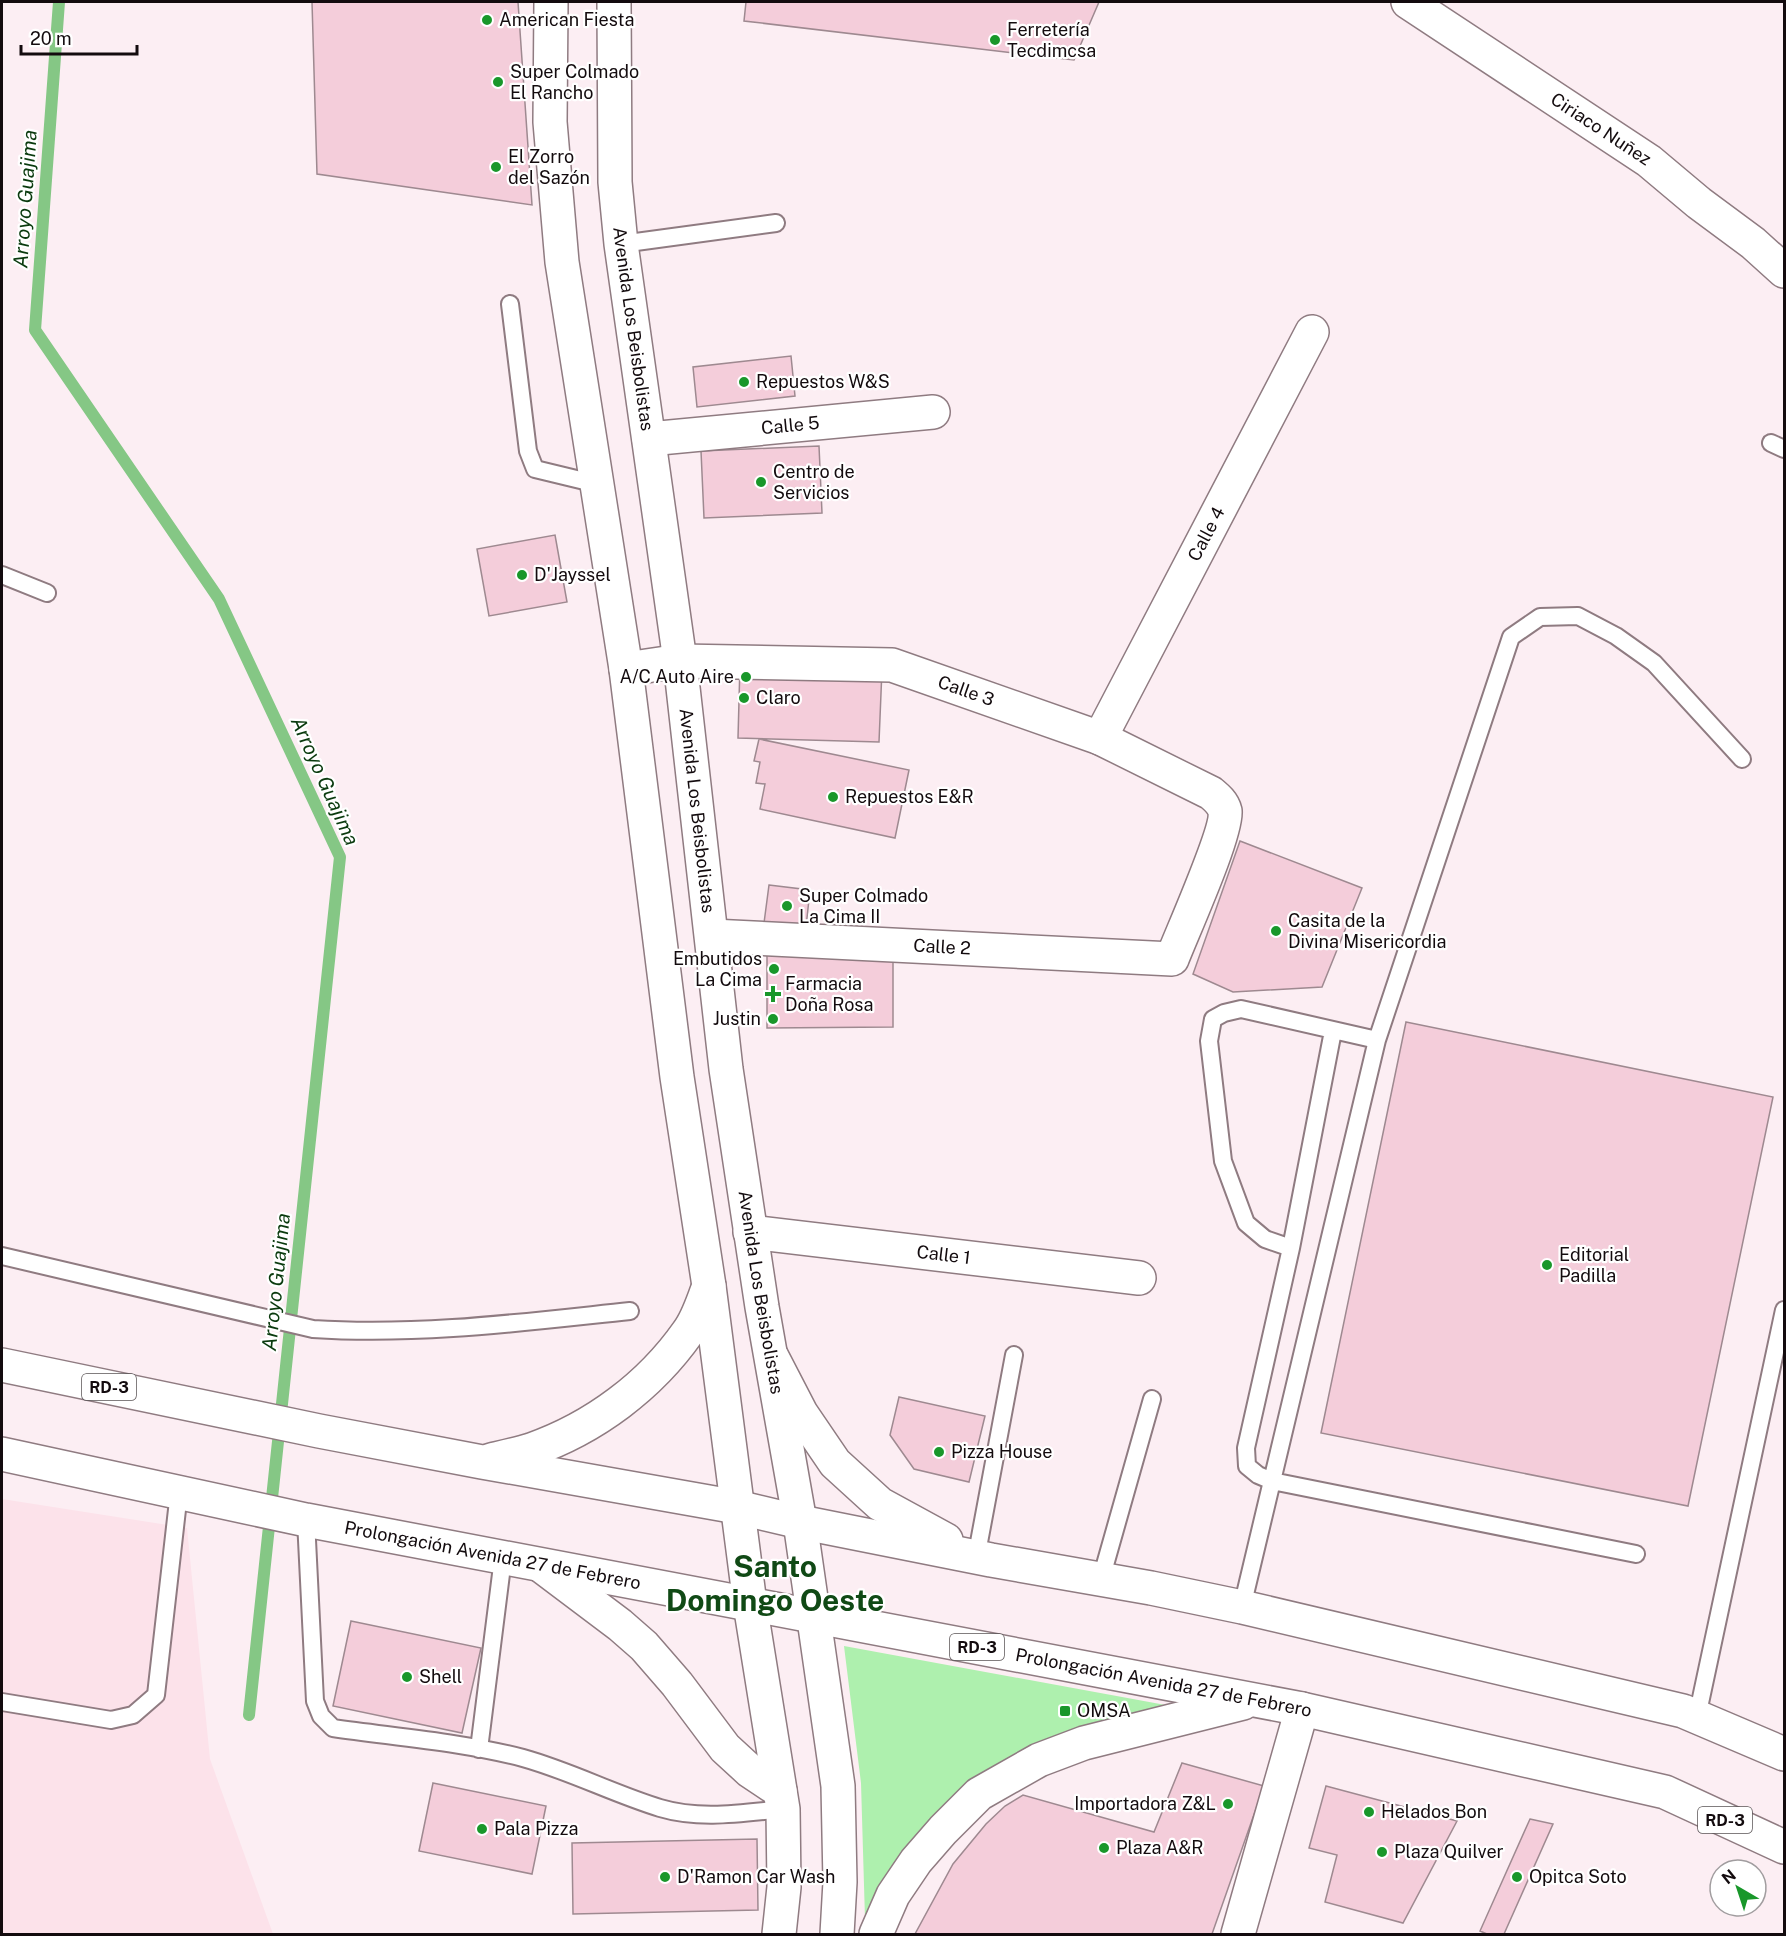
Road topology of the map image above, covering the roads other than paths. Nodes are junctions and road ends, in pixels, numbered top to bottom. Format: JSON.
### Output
{"nodes":[{"id":1,"x":551,"y":2,"type":"edge"},
{"id":2,"x":614,"y":2,"type":"edge"},
{"id":3,"x":1408,"y":2,"type":"edge"},
{"id":4,"x":776,"y":223,"type":"dead end"},
{"id":5,"x":621,"y":244,"type":"junction"},
{"id":6,"x":1785,"y":272,"type":"edge"},
{"id":7,"x":510,"y":304,"type":"dead end"},
{"id":8,"x":1312,"y":332,"type":"dead end"},
{"id":9,"x":933,"y":412,"type":"dead end"},
{"id":10,"x":649,"y":439,"type":"junction"},
{"id":11,"x":597,"y":483,"type":"junction"},
{"id":12,"x":2,"y":575,"type":"edge"},
{"id":13,"x":47,"y":593,"type":"dead end"},
{"id":14,"x":680,"y":662,"type":"junction"},
{"id":15,"x":626,"y":669,"type":"junction"},
{"id":16,"x":1100,"y":738,"type":"junction"},
{"id":17,"x":1742,"y":759,"type":"dead end"},
{"id":18,"x":712,"y":936,"type":"junction"},
{"id":19,"x":1172,"y":959,"type":"joint"},
{"id":20,"x":1333,"y":1031,"type":"junction"},
{"id":21,"x":1377,"y":1040,"type":"junction"},
{"id":22,"x":750,"y":1232,"type":"junction"},
{"id":23,"x":1291,"y":1248,"type":"junction"},
{"id":24,"x":2,"y":1256,"type":"edge"},
{"id":25,"x":1139,"y":1278,"type":"dead end"},
{"id":26,"x":709,"y":1286,"type":"junction"},
{"id":27,"x":1785,"y":1310,"type":"edge"},
{"id":28,"x":630,"y":1311,"type":"dead end"},
{"id":29,"x":1014,"y":1355,"type":"dead end"},
{"id":30,"x":772,"y":1357,"type":"junction"},
{"id":31,"x":2,"y":1365,"type":"edge"},
{"id":32,"x":1152,"y":1399,"type":"dead end"},
{"id":33,"x":2,"y":1454,"type":"edge"},
{"id":34,"x":482,"y":1462,"type":"junction"},
{"id":35,"x":1272,"y":1480,"type":"junction"},
{"id":36,"x":190,"y":1494,"type":"junction"},
{"id":37,"x":737,"y":1507,"type":"junction"},
{"id":38,"x":297,"y":1518,"type":"junction"},
{"id":39,"x":800,"y":1521,"type":"junction"},
{"id":40,"x":1636,"y":1554,"type":"dead end"},
{"id":41,"x":984,"y":1556,"type":"junction"},
{"id":42,"x":519,"y":1560,"type":"junction"},
{"id":43,"x":1101,"y":1579,"type":"junction"},
{"id":44,"x":750,"y":1604,"type":"junction"},
{"id":45,"x":1242,"y":1607,"type":"junction"},
{"id":46,"x":814,"y":1616,"type":"junction"},
{"id":47,"x":1255,"y":1700,"type":"junction"},
{"id":48,"x":2,"y":1702,"type":"edge"},
{"id":49,"x":1302,"y":1709,"type":"junction"},
{"id":50,"x":1697,"y":1717,"type":"junction"},
{"id":51,"x":479,"y":1749,"type":"junction"},
{"id":52,"x":1785,"y":1754,"type":"edge"},
{"id":53,"x":782,"y":1800,"type":"junction"},
{"id":54,"x":1785,"y":1847,"type":"edge"},
{"id":55,"x":779,"y":1935,"type":"edge"},
{"id":56,"x":837,"y":1935,"type":"edge"},
{"id":57,"x":876,"y":1935,"type":"edge"},
{"id":58,"x":1238,"y":1935,"type":"edge"}],
"edges":[{"from":1,"to":11,"type":"main road"},
{"from":2,"to":5,"type":"main road","name":"Avenida Los Beisbolistas"},
{"from":3,"to":6,"type":"main road","name":"Ciriaco Nuñez"},
{"from":4,"to":5,"type":"lane"},
{"from":5,"to":10,"type":"main road","name":"Avenida Los Beisbolistas"},
{"from":7,"to":11,"type":"lane"},
{"from":8,"to":16,"type":"main road","name":"Calle 4"},
{"from":9,"to":10,"type":"main road","name":"Calle 5"},
{"from":10,"to":14,"type":"main road","name":"Avenida Los Beisbolistas"},
{"from":11,"to":15,"type":"main road"},
{"from":12,"to":13,"type":"lane"},
{"from":14,"to":15,"type":"main road","name":"Calle 3"},
{"from":14,"to":16,"type":"main road","name":"Calle 3"},
{"from":14,"to":18,"type":"main road","name":"Avenida Los Beisbolistas"},
{"from":15,"to":26,"type":"main road"},
{"from":16,"to":19,"type":"main road","name":"Calle 3"},
{"from":17,"to":21,"type":"lane"},
{"from":18,"to":19,"type":"main road","name":"Calle 2"},
{"from":18,"to":22,"type":"main road","name":"Avenida Los Beisbolistas"},
{"from":20,"to":21,"type":"lane"},
{"from":20,"to":23,"type":"lane"},
{"from":20,"to":23,"type":"lane"},
{"from":21,"to":35,"type":"lane"},
{"from":22,"to":25,"type":"main road","name":"Calle 1"},
{"from":22,"to":30,"type":"main road","name":"Avenida Los Beisbolistas"},
{"from":23,"to":35,"type":"lane"},
{"from":24,"to":28,"type":"lane"},
{"from":26,"to":34,"type":"main road"},
{"from":26,"to":37,"type":"main road"},
{"from":27,"to":50,"type":"lane"},
{"from":29,"to":41,"type":"lane"},
{"from":30,"to":39,"type":"main road","name":"Avenida Los Beisbolistas"},
{"from":30,"to":41,"type":"main road"},
{"from":31,"to":34,"type":"main road","number":"RD-3"},
{"from":32,"to":43,"type":"lane"},
{"from":33,"to":36,"type":"main road","name":"Prolongación Avenida 27 de Febrero","number":"RD-3"},
{"from":34,"to":37,"type":"main road","number":"RD-3"},
{"from":35,"to":40,"type":"lane"},
{"from":35,"to":45,"type":"lane"},
{"from":36,"to":38,"type":"main road","name":"Prolongación Avenida 27 de Febrero","number":"RD-3"},
{"from":36,"to":48,"type":"lane"},
{"from":37,"to":39,"type":"main road","number":"RD-3"},
{"from":37,"to":44,"type":"main road"},
{"from":38,"to":42,"type":"main road","name":"Prolongación Avenida 27 de Febrero","number":"RD-3"},
{"from":38,"to":51,"type":"lane"},
{"from":39,"to":41,"type":"main road","number":"RD-3"},
{"from":39,"to":46,"type":"main road","name":"Avenida Los Beisbolistas"},
{"from":41,"to":43,"type":"main road","number":"RD-3"},
{"from":42,"to":44,"type":"main road","name":"Prolongación Avenida 27 de Febrero","number":"RD-3"},
{"from":42,"to":51,"type":"lane"},
{"from":42,"to":53,"type":"main road"},
{"from":43,"to":45,"type":"main road","number":"RD-3"},
{"from":44,"to":46,"type":"main road","name":"Prolongación Avenida 27 de Febrero","number":"RD-3"},
{"from":44,"to":53,"type":"main road"},
{"from":45,"to":50,"type":"main road","number":"RD-3"},
{"from":46,"to":47,"type":"main road","name":"Prolongación Avenida 27 de Febrero","number":"RD-3"},
{"from":46,"to":56,"type":"main road","name":"Avenida Los Beisbolistas"},
{"from":47,"to":49,"type":"main road","name":"Prolongación Avenida 27 de Febrero","number":"RD-3"},
{"from":47,"to":57,"type":"main road"},
{"from":49,"to":54,"type":"main road","name":"Prolongación Avenida 27 de Febrero","number":"RD-3"},
{"from":49,"to":58,"type":"main road"},
{"from":50,"to":52,"type":"main road","number":"RD-3"},
{"from":51,"to":53,"type":"lane"},
{"from":53,"to":55,"type":"main road"}]}
